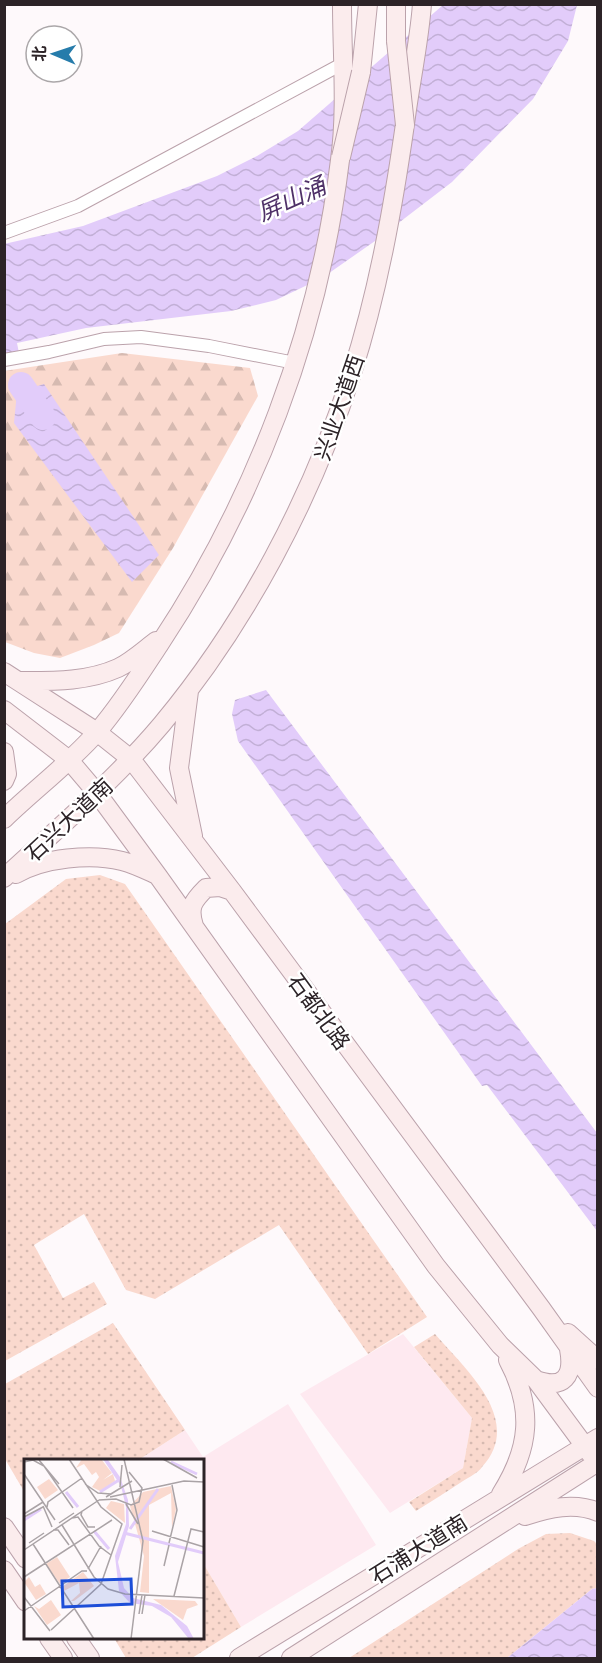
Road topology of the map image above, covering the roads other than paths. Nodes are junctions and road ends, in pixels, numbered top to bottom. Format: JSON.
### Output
{"nodes":[{"id":1,"x":342,"y":4,"type":"edge"},
{"id":2,"x":368,"y":4,"type":"edge"},
{"id":3,"x":396,"y":4,"type":"edge"},
{"id":4,"x":421,"y":12,"type":"edge"},
{"id":5,"x":342,"y":64,"type":"junction"},
{"id":6,"x":405,"y":125,"type":"junction"},
{"id":7,"x":341,"y":157,"type":"junction"},
{"id":8,"x":4,"y":233,"type":"edge"},
{"id":9,"x":4,"y":360,"type":"edge"},
{"id":10,"x":295,"y":363,"type":"junction"},
{"id":11,"x":167,"y":633,"type":"junction"},
{"id":12,"x":12,"y":676,"type":"edge"},
{"id":13,"x":189,"y":689,"type":"junction"},
{"id":14,"x":4,"y":710,"type":"edge"},
{"id":15,"x":97,"y":732,"type":"junction"},
{"id":16,"x":4,"y":752,"type":"edge"},
{"id":17,"x":131,"y":759,"type":"junction"},
{"id":18,"x":69,"y":760,"type":"junction"},
{"id":19,"x":4,"y":781,"type":"edge"},
{"id":20,"x":97,"y":794,"type":"junction"},
{"id":21,"x":4,"y":819,"type":"edge"},
{"id":22,"x":195,"y":843,"type":"junction"},
{"id":23,"x":158,"y":876,"type":"junction"},
{"id":24,"x":4,"y":879,"type":"edge"},
{"id":25,"x":232,"y":891,"type":"junction"},
{"id":26,"x":194,"y":927,"type":"junction"},
{"id":27,"x":541,"y":1308,"type":"junction"},
{"id":28,"x":500,"y":1345,"type":"junction"},
{"id":29,"x":569,"y":1349,"type":"junction"},
{"id":30,"x":597,"y":1360,"type":"edge"},
{"id":31,"x":536,"y":1380,"type":"junction"},
{"id":32,"x":597,"y":1388,"type":"edge"},
{"id":33,"x":591,"y":1442,"type":"edge"},
{"id":34,"x":597,"y":1462,"type":"edge"},
{"id":35,"x":499,"y":1497,"type":"junction"},
{"id":36,"x":597,"y":1512,"type":"edge"},
{"id":37,"x":498,"y":1526,"type":"junction"},
{"id":38,"x":4,"y":1527,"type":"edge"},
{"id":39,"x":448,"y":1529,"type":"junction"},
{"id":40,"x":465,"y":1548,"type":"junction"},
{"id":41,"x":24,"y":1556,"type":"edge"},
{"id":42,"x":4,"y":1570,"type":"edge"},
{"id":43,"x":24,"y":1599,"type":"edge"},
{"id":44,"x":50,"y":1639,"type":"edge"},
{"id":45,"x":77,"y":1639,"type":"edge"},
{"id":46,"x":63,"y":1659,"type":"edge"},
{"id":47,"x":90,"y":1659,"type":"edge"},
{"id":48,"x":239,"y":1659,"type":"edge"},
{"id":49,"x":291,"y":1659,"type":"edge"}],
"edges":[{"from":1,"to":5,"type":"main road"},
{"from":2,"to":7,"type":"main road","bridge":true},
{"from":3,"to":6,"type":"main road","bridge":true},
{"from":4,"to":6,"type":"main road","name":"兴业大道西","bridge":true},
{"from":5,"to":7,"type":"main road","bridge":true},
{"from":5,"to":8,"type":"street"},
{"from":6,"to":13,"type":"main road","name":"兴业大道西"},
{"from":7,"to":10,"type":"main road"},
{"from":9,"to":10,"type":"street"},
{"from":10,"to":11,"type":"main road"},
{"from":11,"to":12,"type":"main road"},
{"from":11,"to":15,"type":"main road"},
{"from":12,"to":15,"type":"main road","name":"石都北路"},
{"from":13,"to":17,"type":"main road","name":"兴业大道西"},
{"from":13,"to":22,"type":"main road"},
{"from":14,"to":18,"type":"main road"},
{"from":15,"to":17,"type":"main road","name":"石都北路"},
{"from":15,"to":18,"type":"main road","name":"石兴大道南"},
{"from":16,"to":19,"type":"main road"},
{"from":17,"to":20,"type":"main road","name":"石兴大道南"},
{"from":17,"to":22,"type":"main road","name":"石都北路"},
{"from":18,"to":20,"type":"main road"},
{"from":18,"to":21,"type":"main road","name":"石兴大道南"},
{"from":20,"to":23,"type":"main road"},
{"from":20,"to":24,"type":"main road","name":"石兴大道南"},
{"from":22,"to":25,"type":"main road","name":"石都北路"},
{"from":23,"to":24,"type":"main road"},
{"from":23,"to":26,"type":"main road"},
{"from":25,"to":26,"type":"main road"},
{"from":25,"to":27,"type":"main road","name":"石都北路"},
{"from":26,"to":28,"type":"main road"},
{"from":27,"to":29,"type":"main road","name":"石都北路"},
{"from":27,"to":30,"type":"main road"},
{"from":28,"to":31,"type":"main road"},
{"from":28,"to":35,"type":"main road"},
{"from":29,"to":31,"type":"main road"},
{"from":29,"to":32,"type":"main road","name":"石都北路"},
{"from":31,"to":33,"type":"main road"},
{"from":33,"to":34,"type":"main road"},
{"from":33,"to":35,"type":"main road","name":"石浦大道南"},
{"from":34,"to":37,"type":"main road","name":"石浦大道南"},
{"from":35,"to":39,"type":"main road","name":"石浦大道南"},
{"from":36,"to":37,"type":"main road"},
{"from":37,"to":40,"type":"main road","name":"石浦大道南"},
{"from":38,"to":41,"type":"main road"},
{"from":39,"to":40,"type":"main road"},
{"from":39,"to":48,"type":"main road","name":"石浦大道南"},
{"from":40,"to":49,"type":"main road","name":"石浦大道南"},
{"from":42,"to":43,"type":"main road"},
{"from":44,"to":46,"type":"main road"},
{"from":45,"to":47,"type":"main road"}]}
